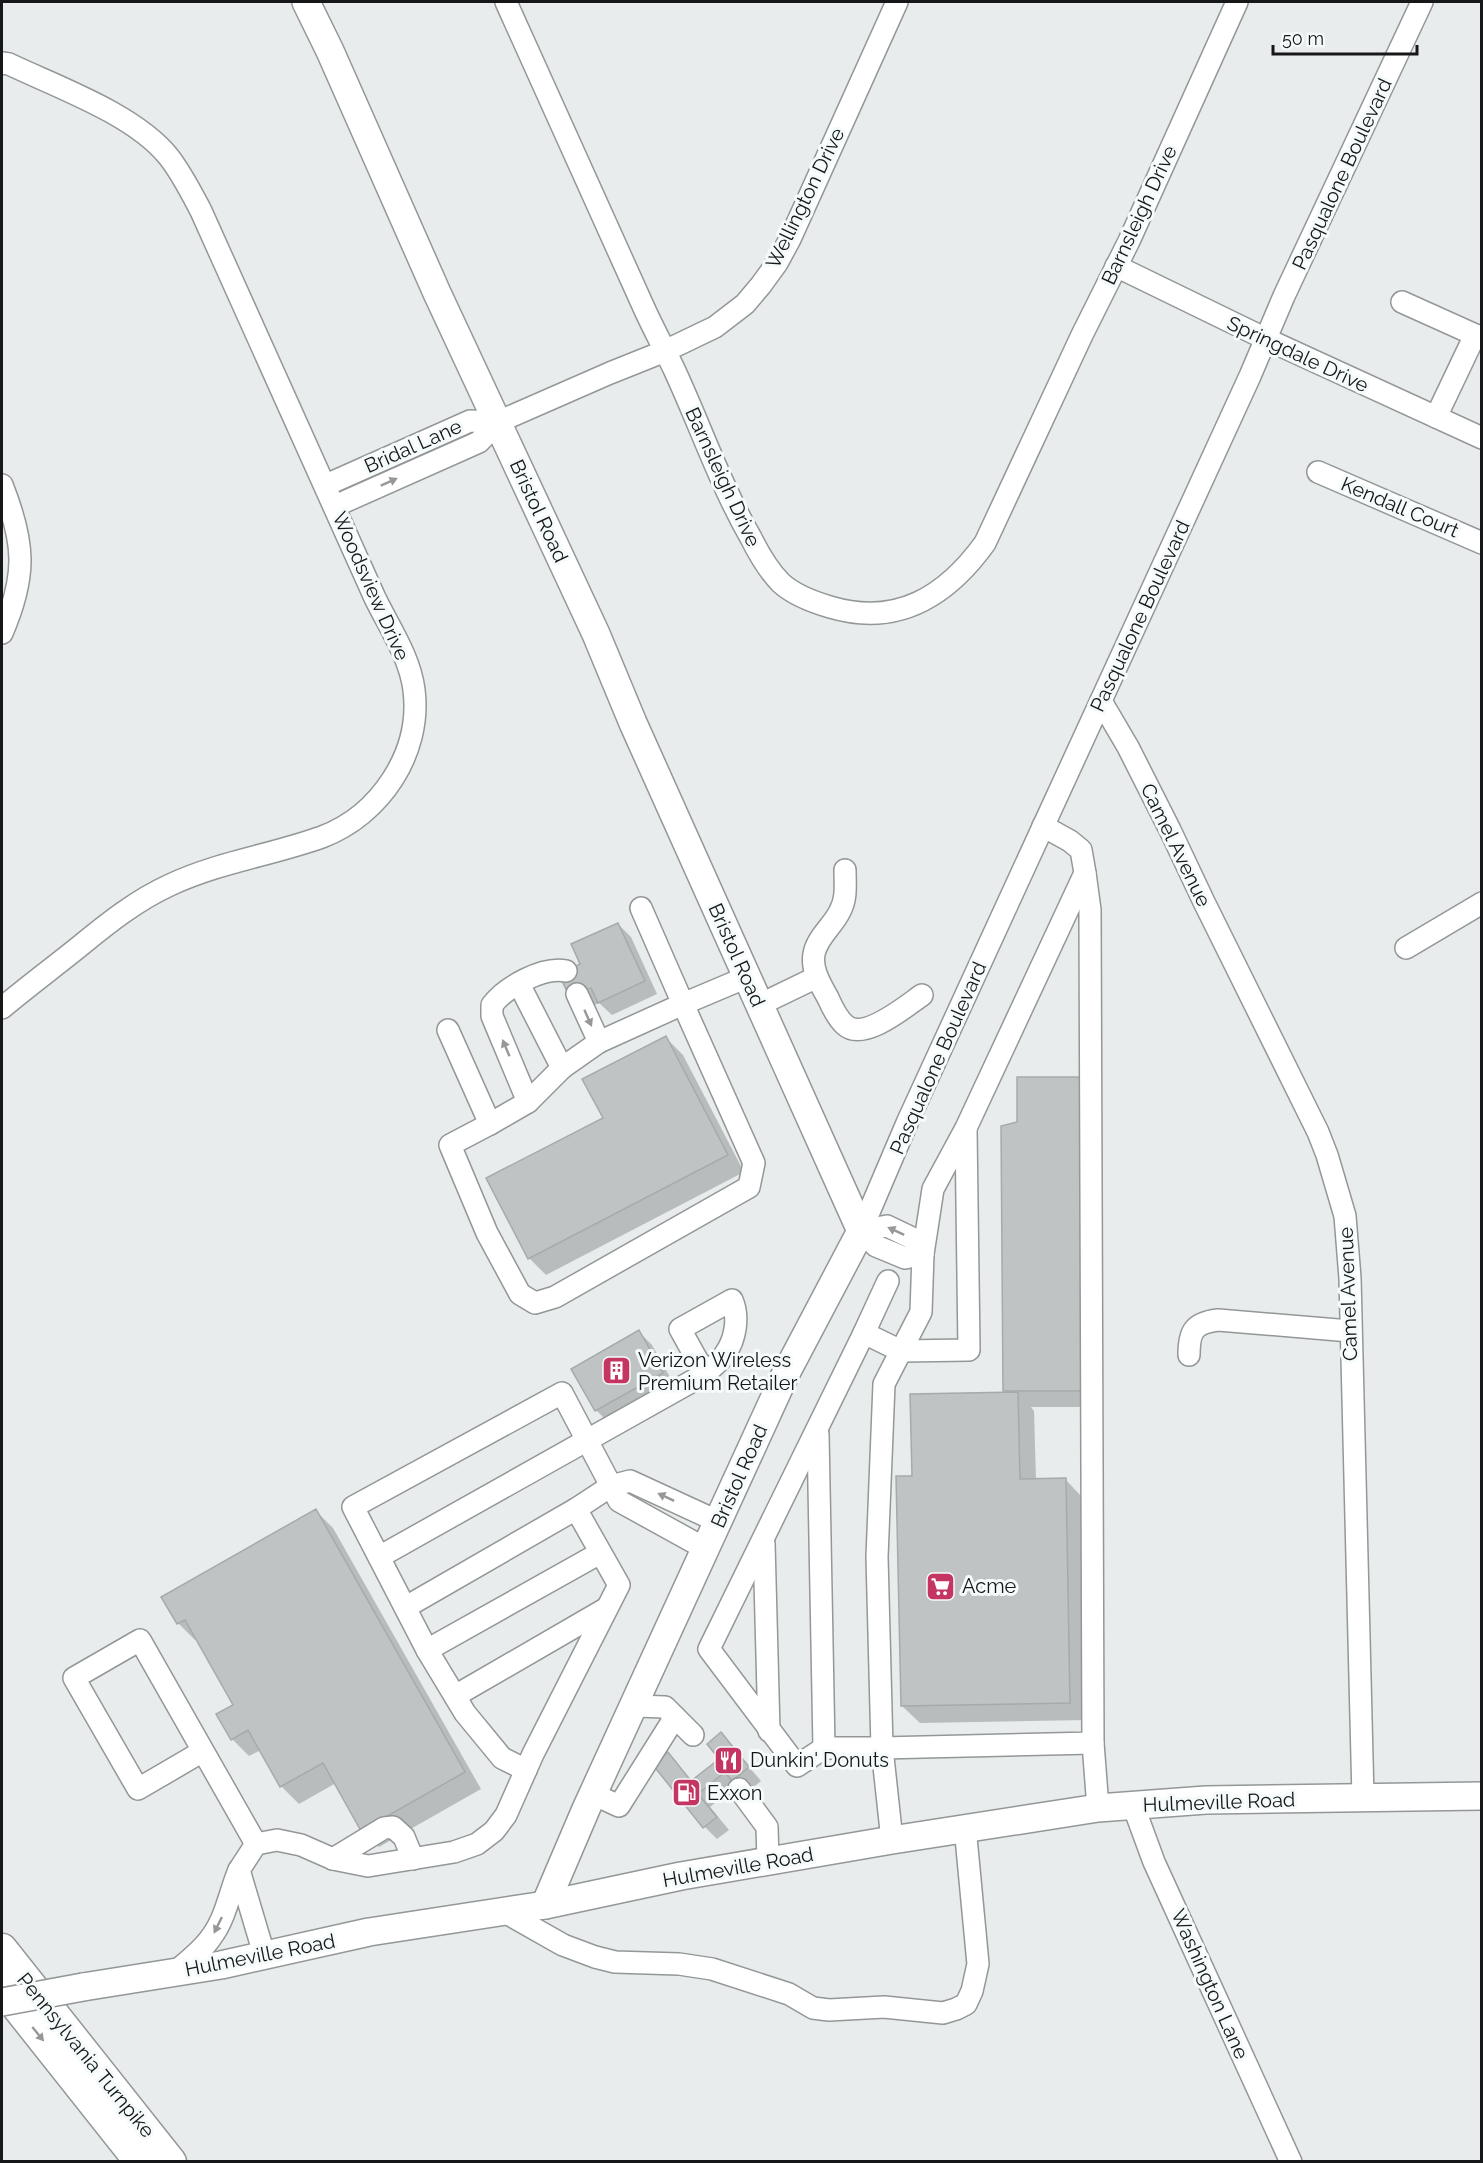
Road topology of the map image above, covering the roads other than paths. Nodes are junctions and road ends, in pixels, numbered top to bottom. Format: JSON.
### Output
{"nodes":[{"id":1,"x":306,"y":2,"type":"edge"},
{"id":2,"x":506,"y":2,"type":"edge"},
{"id":3,"x":897,"y":2,"type":"edge"},
{"id":4,"x":1237,"y":2,"type":"edge"},
{"id":5,"x":1422,"y":2,"type":"edge"},
{"id":6,"x":2,"y":63,"type":"edge"},
{"id":7,"x":1116,"y":266,"type":"junction"},
{"id":8,"x":1402,"y":302,"type":"dead end"},
{"id":9,"x":1478,"y":337,"type":"edge"},
{"id":10,"x":1266,"y":339,"type":"junction"},
{"id":11,"x":665,"y":351,"type":"junction"},
{"id":12,"x":1436,"y":417,"type":"junction"},
{"id":13,"x":498,"y":422,"type":"junction"},
{"id":14,"x":1482,"y":438,"type":"edge"},
{"id":15,"x":1318,"y":472,"type":"dead end"},
{"id":16,"x":2,"y":485,"type":"edge"},
{"id":17,"x":326,"y":485,"type":"junction"},
{"id":18,"x":335,"y":506,"type":"junction"},
{"id":19,"x":1482,"y":543,"type":"edge"},
{"id":20,"x":2,"y":633,"type":"edge"},
{"id":21,"x":1101,"y":700,"type":"junction"},
{"id":22,"x":1043,"y":826,"type":"junction"},
{"id":23,"x":845,"y":870,"type":"dead end"},
{"id":24,"x":1085,"y":873,"type":"junction"},
{"id":25,"x":1482,"y":903,"type":"edge"},
{"id":26,"x":641,"y":908,"type":"dead end"},
{"id":27,"x":1406,"y":948,"type":"dead end"},
{"id":28,"x":566,"y":971,"type":"dead end"},
{"id":29,"x":747,"y":977,"type":"junction"},
{"id":30,"x":817,"y":978,"type":"junction"},
{"id":31,"x":519,"y":984,"type":"junction"},
{"id":32,"x":578,"y":994,"type":"dead end"},
{"id":33,"x":922,"y":995,"type":"dead end"},
{"id":34,"x":682,"y":1004,"type":"junction"},
{"id":35,"x":759,"y":1005,"type":"junction"},
{"id":36,"x":2,"y":1008,"type":"edge"},
{"id":37,"x":448,"y":1030,"type":"dead end"},
{"id":38,"x":599,"y":1042,"type":"junction"},
{"id":39,"x":562,"y":1068,"type":"junction"},
{"id":40,"x":528,"y":1102,"type":"junction"},
{"id":41,"x":490,"y":1124,"type":"junction"},
{"id":42,"x":966,"y":1128,"type":"junction"},
{"id":43,"x":861,"y":1231,"type":"junction"},
{"id":44,"x":923,"y":1254,"type":"junction"},
{"id":45,"x":888,"y":1281,"type":"dead end"},
{"id":46,"x":1350,"y":1331,"type":"junction"},
{"id":47,"x":864,"y":1333,"type":"junction"},
{"id":48,"x":901,"y":1351,"type":"junction"},
{"id":49,"x":1189,"y":1355,"type":"dead end"},
{"id":50,"x":705,"y":1374,"type":"dead end"},
{"id":51,"x":818,"y":1428,"type":"junction"},
{"id":52,"x":588,"y":1440,"type":"junction"},
{"id":53,"x":611,"y":1486,"type":"junction"},
{"id":54,"x":576,"y":1509,"type":"junction"},
{"id":55,"x":719,"y":1522,"type":"junction"},
{"id":56,"x":764,"y":1540,"type":"junction"},
{"id":57,"x":706,"y":1549,"type":"junction"},
{"id":58,"x":600,"y":1553,"type":"junction"},
{"id":59,"x":379,"y":1557,"type":"junction"},
{"id":60,"x":406,"y":1607,"type":"junction"},
{"id":61,"x":608,"y":1608,"type":"junction"},
{"id":62,"x":427,"y":1650,"type":"junction"},
{"id":63,"x":455,"y":1696,"type":"junction"},
{"id":64,"x":634,"y":1706,"type":"junction"},
{"id":65,"x":675,"y":1717,"type":"junction"},
{"id":66,"x":769,"y":1731,"type":"junction"},
{"id":67,"x":693,"y":1735,"type":"dead end"},
{"id":68,"x":1093,"y":1743,"type":"junction"},
{"id":69,"x":824,"y":1748,"type":"junction"},
{"id":70,"x":882,"y":1748,"type":"junction"},
{"id":71,"x":203,"y":1751,"type":"junction"},
{"id":72,"x":526,"y":1770,"type":"junction"},
{"id":73,"x":739,"y":1789,"type":"dead end"},
{"id":74,"x":593,"y":1794,"type":"junction"},
{"id":75,"x":1482,"y":1796,"type":"edge"},
{"id":76,"x":1363,"y":1798,"type":"junction"},
{"id":77,"x":1133,"y":1805,"type":"junction"},
{"id":78,"x":1098,"y":1808,"type":"junction"},
{"id":79,"x":965,"y":1827,"type":"junction"},
{"id":80,"x":891,"y":1840,"type":"junction"},
{"id":81,"x":256,"y":1844,"type":"junction"},
{"id":82,"x":333,"y":1859,"type":"junction"},
{"id":83,"x":413,"y":1860,"type":"junction"},
{"id":84,"x":768,"y":1861,"type":"junction"},
{"id":85,"x":239,"y":1870,"type":"junction"},
{"id":86,"x":545,"y":1905,"type":"junction"},
{"id":87,"x":503,"y":1911,"type":"junction"},
{"id":88,"x":2,"y":1949,"type":"edge"},
{"id":89,"x":264,"y":1954,"type":"junction"},
{"id":90,"x":175,"y":1972,"type":"junction"},
{"id":91,"x":2,"y":1988,"type":"edge"},
{"id":92,"x":2,"y":2002,"type":"edge"},
{"id":93,"x":140,"y":2162,"type":"edge"},
{"id":94,"x":171,"y":2162,"type":"edge"},
{"id":95,"x":1291,"y":2162,"type":"edge"}],
"edges":[{"from":1,"to":13,"type":"main road","name":"Bristol Road"},
{"from":2,"to":11,"type":"street","name":"Barnsleigh Drive"},
{"from":3,"to":11,"type":"street","name":"Wellington Drive"},
{"from":4,"to":7,"type":"street","name":"Barnsleigh Drive"},
{"from":5,"to":10,"type":"street","name":"Pasqualone Boulevard"},
{"from":6,"to":17,"type":"street","name":"Woodsview Drive"},
{"from":7,"to":10,"type":"street","name":"Springdale Drive"},
{"from":7,"to":11,"type":"street","name":"Barnsleigh Drive"},
{"from":8,"to":9,"type":"street"},
{"from":9,"to":12,"type":"street"},
{"from":10,"to":12,"type":"street","name":"Springdale Drive"},
{"from":10,"to":21,"type":"street","name":"Pasqualone Boulevard"},
{"from":11,"to":13,"type":"street","name":"Wellington Drive"},
{"from":12,"to":14,"type":"street","name":"Springdale Drive"},
{"from":13,"to":17,"type":"street","name":"Bridal Lane"},
{"from":18,"to":13,"type":"street","name":"Bridal Lane","one_way":true},
{"from":13,"to":29,"type":"main road","name":"Bristol Road"},
{"from":15,"to":19,"type":"street","name":"Kendall Court"},
{"from":16,"to":20,"type":"street"},
{"from":17,"to":18,"type":"street","name":"Woodsview Drive"},
{"from":18,"to":36,"type":"street","name":"Woodsview Drive"},
{"from":21,"to":22,"type":"street","name":"Pasqualone Boulevard"},
{"from":21,"to":46,"type":"street","name":"Camel Avenue"},
{"from":22,"to":24,"type":"street"},
{"from":22,"to":43,"type":"street","name":"Pasqualone Boulevard"},
{"from":23,"to":30,"type":"street"},
{"from":24,"to":42,"type":"street"},
{"from":24,"to":68,"type":"street"},
{"from":25,"to":27,"type":"street"},
{"from":26,"to":34,"type":"street"},
{"from":28,"to":31,"type":"street"},
{"from":29,"to":34,"type":"street"},
{"from":29,"to":35,"type":"main road","name":"Bristol Road"},
{"from":30,"to":33,"type":"street"},
{"from":30,"to":35,"type":"street"},
{"from":31,"to":39,"type":"street"},
{"from":40,"to":31,"type":"street","one_way":true},
{"from":32,"to":38,"type":"street","one_way":true},
{"from":34,"to":38,"type":"street"},
{"from":34,"to":41,"type":"street"},
{"from":35,"to":43,"type":"main road","name":"Bristol Road"},
{"from":37,"to":41,"type":"street"},
{"from":38,"to":39,"type":"street"},
{"from":39,"to":40,"type":"street"},
{"from":40,"to":41,"type":"street"},
{"from":42,"to":44,"type":"street"},
{"from":42,"to":48,"type":"street"},
{"from":43,"to":44,"type":"street"},
{"from":43,"to":55,"type":"main road","name":"Bristol Road"},
{"from":44,"to":48,"type":"street"},
{"from":45,"to":47,"type":"street"},
{"from":46,"to":49,"type":"street"},
{"from":46,"to":76,"type":"street","name":"Camel Avenue"},
{"from":47,"to":48,"type":"street"},
{"from":47,"to":51,"type":"street"},
{"from":48,"to":70,"type":"street"},
{"from":50,"to":52,"type":"street"},
{"from":51,"to":56,"type":"street"},
{"from":51,"to":69,"type":"street"},
{"from":52,"to":53,"type":"street"},
{"from":52,"to":59,"type":"street"},
{"from":52,"to":59,"type":"street"},
{"from":53,"to":54,"type":"street"},
{"from":55,"to":53,"type":"street","one_way":true},
{"from":53,"to":57,"type":"street"},
{"from":54,"to":58,"type":"street"},
{"from":54,"to":60,"type":"street"},
{"from":55,"to":57,"type":"main road","name":"Bristol Road"},
{"from":56,"to":66,"type":"street"},
{"from":56,"to":66,"type":"street"},
{"from":57,"to":64,"type":"main road","name":"Bristol Road"},
{"from":58,"to":61,"type":"street"},
{"from":58,"to":62,"type":"street"},
{"from":59,"to":60,"type":"street"},
{"from":60,"to":62,"type":"street"},
{"from":61,"to":63,"type":"street"},
{"from":61,"to":72,"type":"street"},
{"from":62,"to":63,"type":"street"},
{"from":63,"to":72,"type":"street"},
{"from":64,"to":65,"type":"street"},
{"from":64,"to":74,"type":"main road","name":"Bristol Road"},
{"from":65,"to":67,"type":"street"},
{"from":65,"to":74,"type":"street"},
{"from":66,"to":69,"type":"street"},
{"from":68,"to":70,"type":"street"},
{"from":68,"to":78,"type":"street"},
{"from":69,"to":70,"type":"street"},
{"from":70,"to":80,"type":"street"},
{"from":71,"to":71,"type":"street"},
{"from":71,"to":81,"type":"street"},
{"from":72,"to":83,"type":"street"},
{"from":73,"to":84,"type":"street"},
{"from":74,"to":86,"type":"main road","name":"Bristol Road"},
{"from":75,"to":76,"type":"main road","name":"Hulmeville Road"},
{"from":76,"to":77,"type":"main road","name":"Hulmeville Road"},
{"from":77,"to":78,"type":"main road","name":"Hulmeville Road"},
{"from":77,"to":95,"type":"street","name":"Washington Lane"},
{"from":78,"to":79,"type":"main road","name":"Hulmeville Road"},
{"from":79,"to":80,"type":"main road","name":"Hulmeville Road"},
{"from":79,"to":87,"type":"street"},
{"from":80,"to":84,"type":"main road","name":"Hulmeville Road"},
{"from":81,"to":82,"type":"street"},
{"from":81,"to":85,"type":"street"},
{"from":82,"to":83,"type":"street"},
{"from":82,"to":83,"type":"street"},
{"from":84,"to":86,"type":"main road","name":"Hulmeville Road"},
{"from":85,"to":89,"type":"street"},
{"from":85,"to":90,"type":"street","one_way":true},
{"from":86,"to":87,"type":"main road","name":"Hulmeville Road"},
{"from":87,"to":89,"type":"main road","name":"Hulmeville Road"},
{"from":88,"to":94,"type":"highway","name":"Pennsylvania Turnpike"},
{"from":89,"to":90,"type":"main road","name":"Hulmeville Road"},
{"from":90,"to":92,"type":"main road","name":"Hulmeville Road","bridge":true},
{"from":91,"to":93,"type":"highway","name":"Pennsylvania Turnpike","one_way":true}]}
